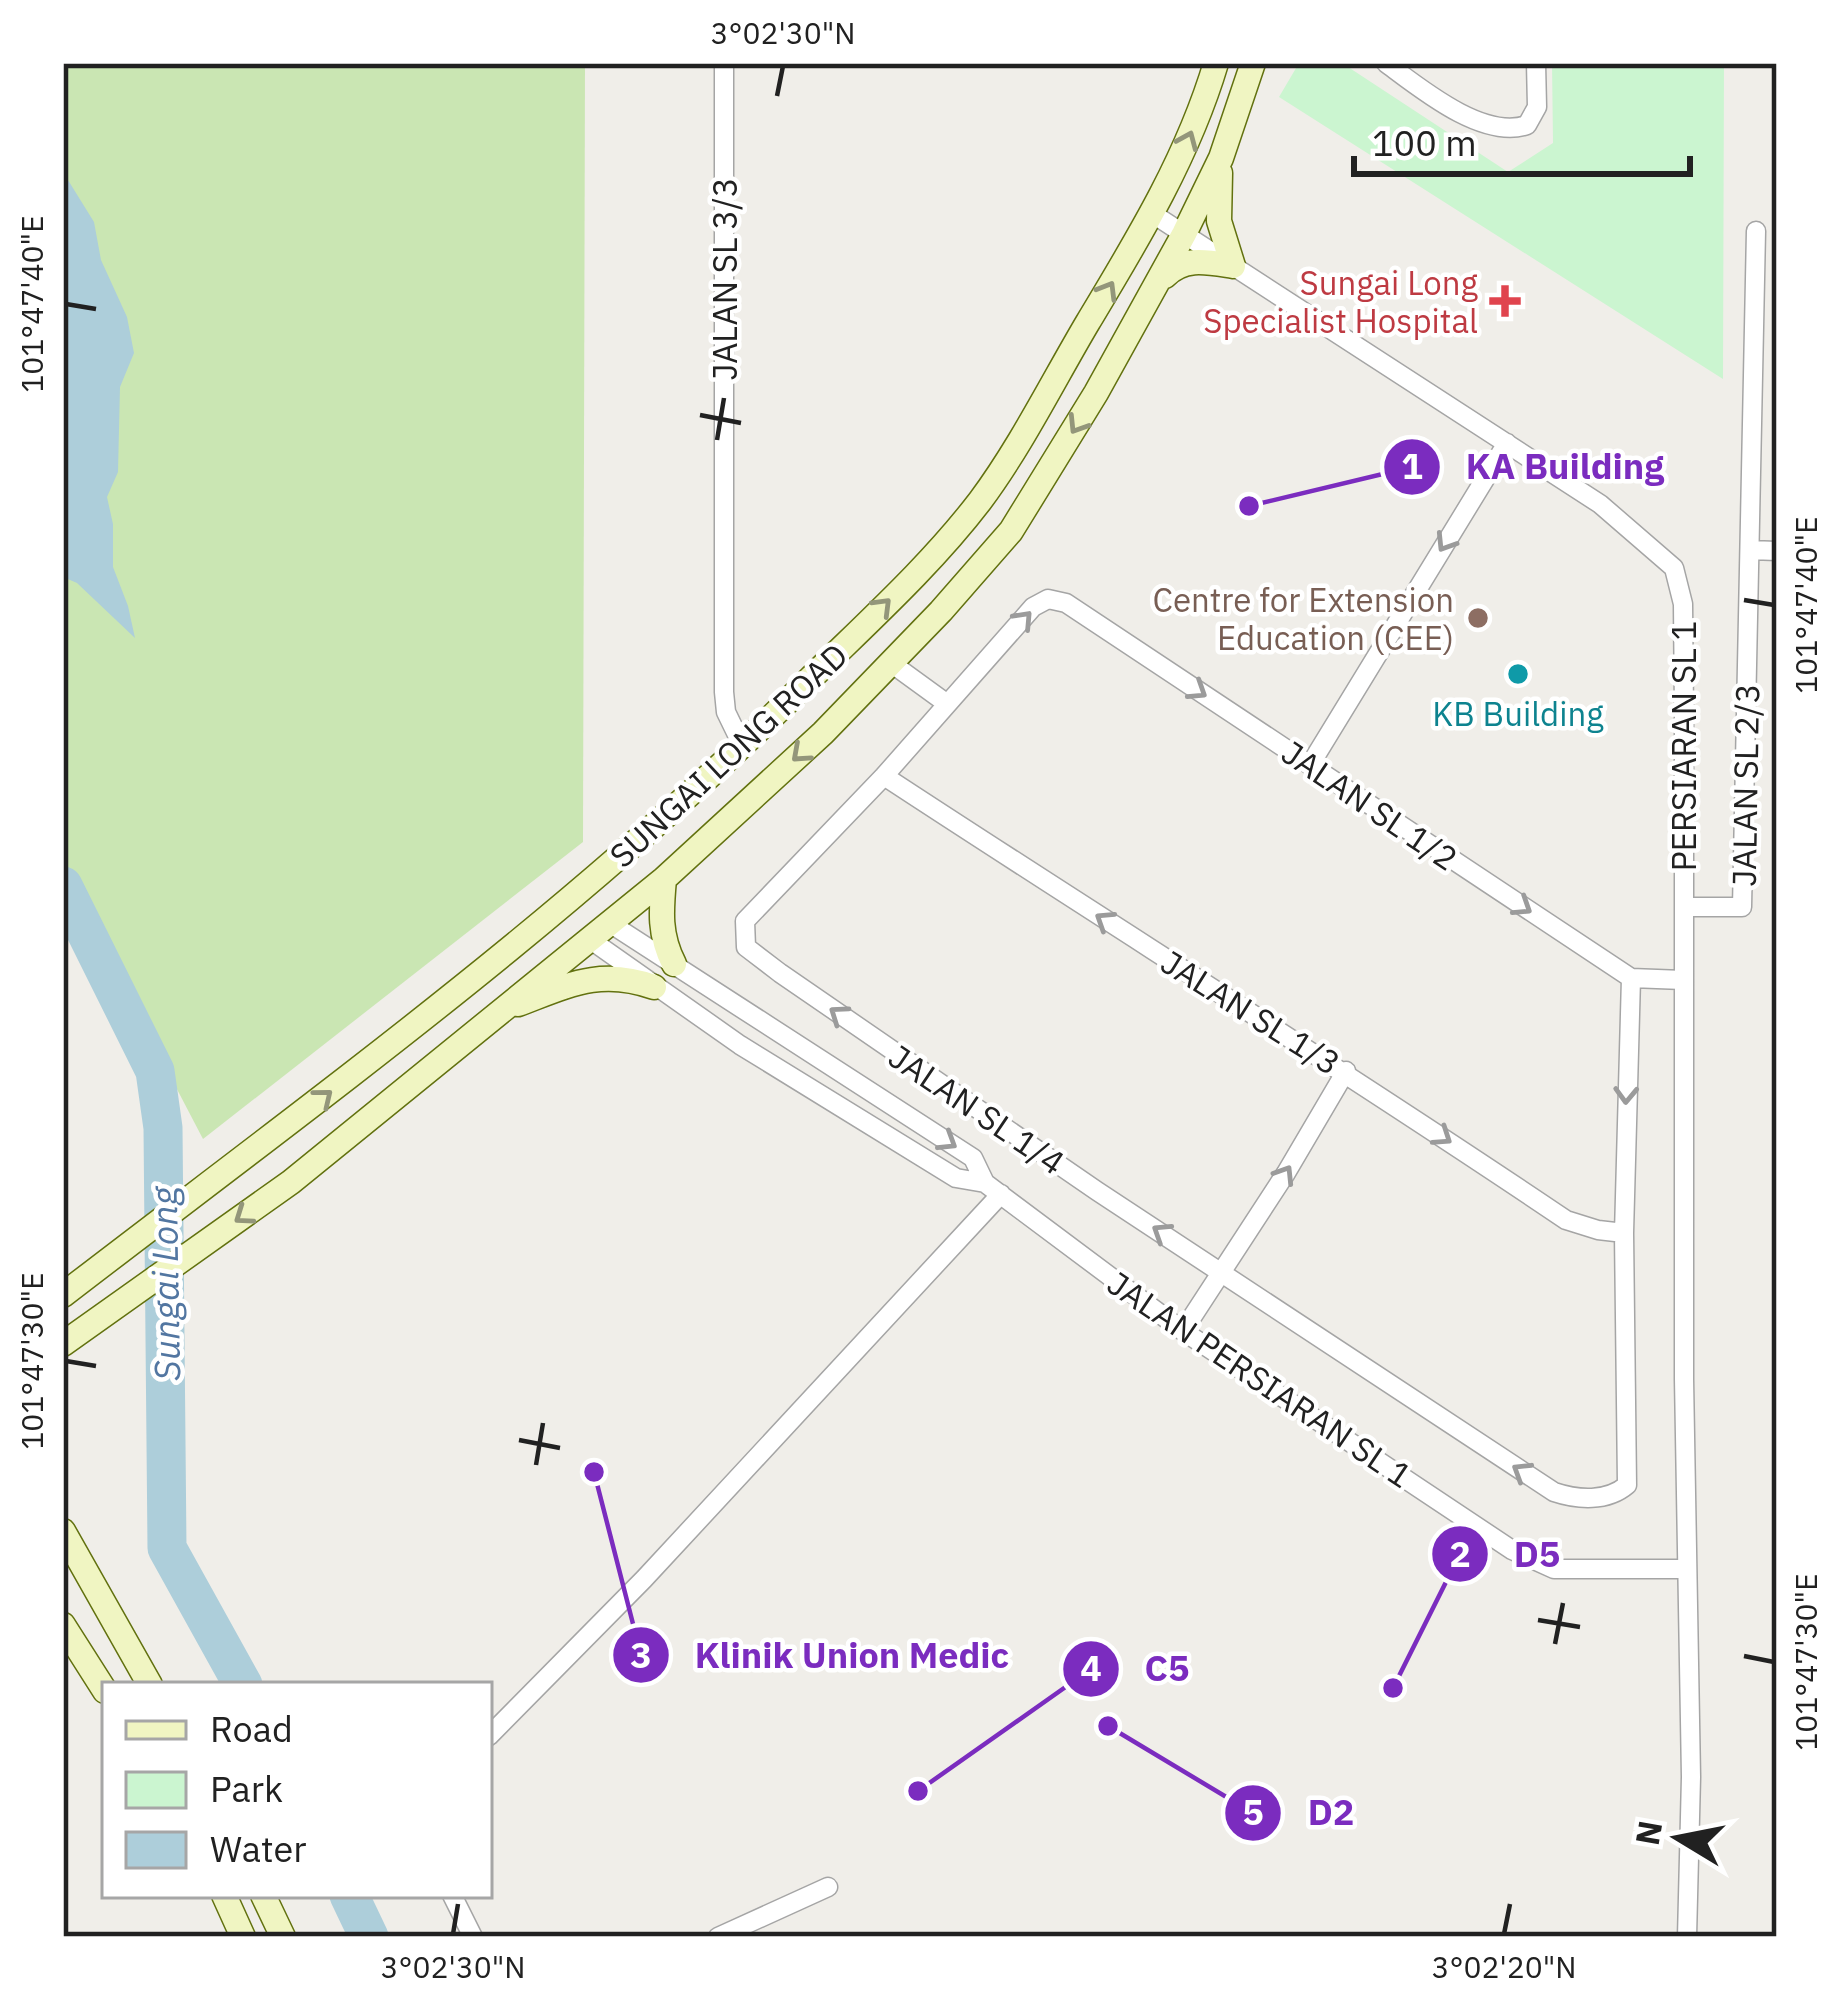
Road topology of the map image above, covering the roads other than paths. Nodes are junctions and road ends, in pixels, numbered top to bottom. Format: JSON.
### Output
{"nodes":[{"id":1,"x":724,"y":63,"type":"edge"},
{"id":2,"x":1216,"y":63,"type":"edge"},
{"id":3,"x":1253,"y":63,"type":"edge"},
{"id":4,"x":1386,"y":63,"type":"edge"},
{"id":5,"x":1536,"y":63,"type":"edge"},
{"id":6,"x":1221,"y":158,"type":"junction"},
{"id":7,"x":1153,"y":214,"type":"junction"},
{"id":8,"x":1756,"y":230,"type":"dead end"},
{"id":9,"x":1184,"y":234,"type":"junction"},
{"id":10,"x":1233,"y":266,"type":"junction"},
{"id":11,"x":1155,"y":286,"type":"junction"},
{"id":12,"x":1507,"y":443,"type":"junction"},
{"id":13,"x":1750,"y":550,"type":"junction"},
{"id":14,"x":1777,"y":550,"type":"edge"},
{"id":15,"x":1066,"y":604,"type":"joint"},
{"id":16,"x":891,"y":663,"type":"junction"},
{"id":17,"x":946,"y":704,"type":"junction"},
{"id":18,"x":743,"y":747,"type":"junction"},
{"id":19,"x":1310,"y":765,"type":"junction"},
{"id":20,"x":884,"y":776,"type":"junction"},
{"id":21,"x":664,"y":879,"type":"junction"},
{"id":22,"x":1684,"y":907,"type":"junction"},
{"id":23,"x":584,"y":915,"type":"junction"},
{"id":24,"x":674,"y":964,"type":"junction"},
{"id":25,"x":1630,"y":978,"type":"junction"},
{"id":26,"x":1683,"y":980,"type":"junction"},
{"id":27,"x":654,"y":987,"type":"junction"},
{"id":28,"x":499,"y":1011,"type":"junction"},
{"id":29,"x":1346,"y":1071,"type":"junction"},
{"id":30,"x":993,"y":1189,"type":"junction"},
{"id":31,"x":1624,"y":1232,"type":"junction"},
{"id":32,"x":1222,"y":1272,"type":"junction"},
{"id":33,"x":63,"y":1295,"type":"edge"},
{"id":34,"x":1183,"y":1331,"type":"junction"},
{"id":35,"x":65,"y":1346,"type":"edge"},
{"id":36,"x":63,"y":1531,"type":"edge"},
{"id":37,"x":1685,"y":1569,"type":"junction"},
{"id":38,"x":63,"y":1624,"type":"edge"},
{"id":39,"x":148,"y":1682,"type":"edge"},
{"id":40,"x":102,"y":1686,"type":"edge"},
{"id":41,"x":492,"y":1733,"type":"edge"},
{"id":42,"x":828,"y":1887,"type":"dead end"},
{"id":43,"x":225,"y":1898,"type":"edge"},
{"id":44,"x":264,"y":1898,"type":"edge"},
{"id":45,"x":454,"y":1898,"type":"edge"},
{"id":46,"x":243,"y":1937,"type":"edge"},
{"id":47,"x":283,"y":1937,"type":"edge"},
{"id":48,"x":473,"y":1937,"type":"edge"},
{"id":49,"x":718,"y":1937,"type":"edge"},
{"id":50,"x":1687,"y":1937,"type":"edge"}],
"edges":[{"from":1,"to":18,"type":"street","name":"JALAN SL 3/3"},
{"from":7,"to":2,"type":"street","name":"SUNGAI LONG ROAD","one_way":true},
{"from":3,"to":6,"type":"street","name":"SUNGAI LONG ROAD"},
{"from":4,"to":5,"type":"street"},
{"from":6,"to":9,"type":"street","name":"SUNGAI LONG ROAD"},
{"from":6,"to":10,"type":"street"},
{"from":7,"to":9,"type":"street","name":"PERSIARAN SL 1"},
{"from":18,"to":7,"type":"street","name":"SUNGAI LONG ROAD","one_way":true},
{"from":8,"to":13,"type":"street","name":"JALAN SL 2/3"},
{"from":9,"to":10,"type":"street","name":"PERSIARAN SL 1"},
{"from":9,"to":11,"type":"street","name":"SUNGAI LONG ROAD"},
{"from":10,"to":11,"type":"street"},
{"from":10,"to":12,"type":"street","name":"PERSIARAN SL 1"},
{"from":11,"to":16,"type":"street","name":"SUNGAI LONG ROAD","one_way":true},
{"from":12,"to":19,"type":"street","one_way":true},
{"from":12,"to":22,"type":"street","name":"PERSIARAN SL 1"},
{"from":13,"to":14,"type":"street"},
{"from":13,"to":22,"type":"street","name":"JALAN SL 2/3"},
{"from":17,"to":15,"type":"street","name":"JALAN SL 1/4","one_way":true},
{"from":15,"to":19,"type":"street","name":"JALAN SL 1/2","one_way":true},
{"from":16,"to":17,"type":"street"},
{"from":16,"to":21,"type":"street","name":"SUNGAI LONG ROAD","one_way":true},
{"from":17,"to":20,"type":"street","name":"JALAN SL 1/4"},
{"from":18,"to":23,"type":"street","name":"SUNGAI LONG ROAD"},
{"from":19,"to":25,"type":"street","name":"JALAN SL 1/2","one_way":true},
{"from":29,"to":20,"type":"street","name":"JALAN SL 1/3","one_way":true},
{"from":32,"to":20,"type":"street","name":"JALAN SL 1/4","one_way":true},
{"from":21,"to":23,"type":"street","name":"SUNGAI LONG ROAD"},
{"from":21,"to":24,"type":"street"},
{"from":22,"to":26,"type":"street","name":"PERSIARAN SL 1"},
{"from":23,"to":24,"type":"street"},
{"from":23,"to":27,"type":"street"},
{"from":23,"to":28,"type":"street","name":"SUNGAI LONG ROAD"},
{"from":33,"to":23,"type":"street","name":"SUNGAI LONG ROAD","one_way":true},
{"from":24,"to":30,"type":"street","one_way":true},
{"from":25,"to":26,"type":"street"},
{"from":25,"to":31,"type":"street","one_way":true},
{"from":26,"to":37,"type":"street","name":"PERSIARAN SL 1"},
{"from":27,"to":28,"type":"street"},
{"from":27,"to":30,"type":"street"},
{"from":28,"to":35,"type":"street","name":"SUNGAI LONG ROAD","one_way":true},
{"from":29,"to":31,"type":"street","name":"JALAN SL 1/3","one_way":true},
{"from":32,"to":29,"type":"street","one_way":true},
{"from":30,"to":34,"type":"street","name":"JALAN PERSIARAN SL 1"},
{"from":30,"to":41,"type":"street"},
{"from":31,"to":32,"type":"street","name":"JALAN SL 1/4","one_way":true},
{"from":32,"to":34,"type":"street"},
{"from":34,"to":37,"type":"street","name":"JALAN PERSIARAN SL 1"},
{"from":36,"to":39,"type":"street"},
{"from":37,"to":50,"type":"street","name":"PERSIARAN SL 1"},
{"from":38,"to":40,"type":"street"},
{"from":42,"to":49,"type":"street"},
{"from":43,"to":46,"type":"street"},
{"from":44,"to":47,"type":"street"},
{"from":45,"to":48,"type":"street"}]}
